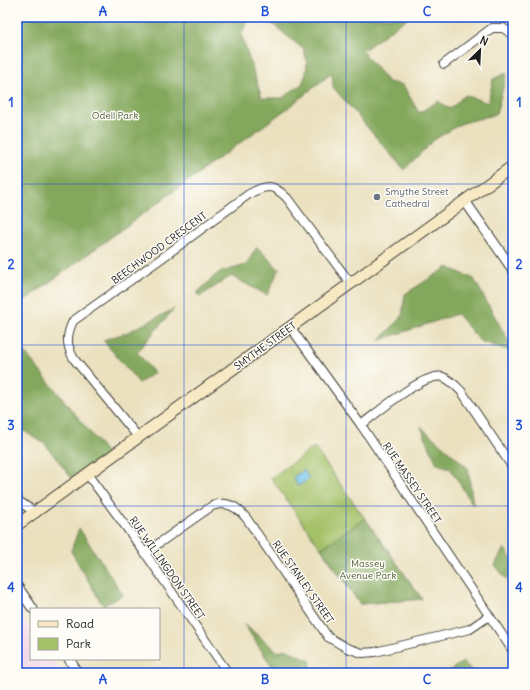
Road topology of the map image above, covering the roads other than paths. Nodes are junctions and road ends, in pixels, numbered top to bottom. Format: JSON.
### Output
{"nodes":[{"id":1,"x":513,"y":35,"type":"edge"},
{"id":2,"x":444,"y":64,"type":"dead end"},
{"id":3,"x":513,"y":166,"type":"edge"},
{"id":4,"x":465,"y":202,"type":"junction"},
{"id":5,"x":513,"y":270,"type":"edge"},
{"id":6,"x":351,"y":284,"type":"junction"},
{"id":7,"x":291,"y":328,"type":"junction"},
{"id":8,"x":361,"y":425,"type":"junction"},
{"id":9,"x":139,"y":438,"type":"junction"},
{"id":10,"x":513,"y":468,"type":"edge"},
{"id":11,"x":88,"y":475,"type":"junction"},
{"id":12,"x":17,"y":500,"type":"edge"},
{"id":13,"x":36,"y":513,"type":"junction"},
{"id":14,"x":17,"y":525,"type":"edge"},
{"id":15,"x":145,"y":553,"type":"junction"},
{"id":16,"x":17,"y":586,"type":"edge"},
{"id":17,"x":32,"y":608,"type":"edge"},
{"id":18,"x":489,"y":616,"type":"junction"},
{"id":19,"x":513,"y":651,"type":"edge"},
{"id":20,"x":70,"y":660,"type":"edge"},
{"id":21,"x":78,"y":673,"type":"edge"},
{"id":22,"x":228,"y":673,"type":"edge"}],
"edges":[{"from":1,"to":2,"type":"street"},
{"from":3,"to":4,"type":"main road","name":"SMYTHE STREET"},
{"from":4,"to":5,"type":"street"},
{"from":4,"to":6,"type":"main road","name":"SMYTHE STREET"},
{"from":6,"to":7,"type":"main road","name":"SMYTHE STREET"},
{"from":6,"to":9,"type":"street","name":"BEECHWOOD CRESCENT"},
{"from":7,"to":8,"type":"street","name":"RUE MASSEY STREET"},
{"from":7,"to":9,"type":"main road","name":"SMYTHE STREET"},
{"from":8,"to":10,"type":"street"},
{"from":8,"to":18,"type":"street","name":"RUE MASSEY STREET"},
{"from":9,"to":11,"type":"main road","name":"SMYTHE STREET"},
{"from":11,"to":13,"type":"main road","name":"SMYTHE STREET"},
{"from":11,"to":15,"type":"street","name":"RUE WILLINGDON STREET"},
{"from":12,"to":13,"type":"street"},
{"from":13,"to":14,"type":"main road","name":"SMYTHE STREET"},
{"from":15,"to":18,"type":"street","name":"RUE STANLEY STREET"},
{"from":15,"to":22,"type":"street","name":"RUE WILLINGDON STREET"},
{"from":16,"to":17,"type":"street"},
{"from":18,"to":19,"type":"street","name":"RUE MASSEY STREET"},
{"from":20,"to":21,"type":"street"}]}
